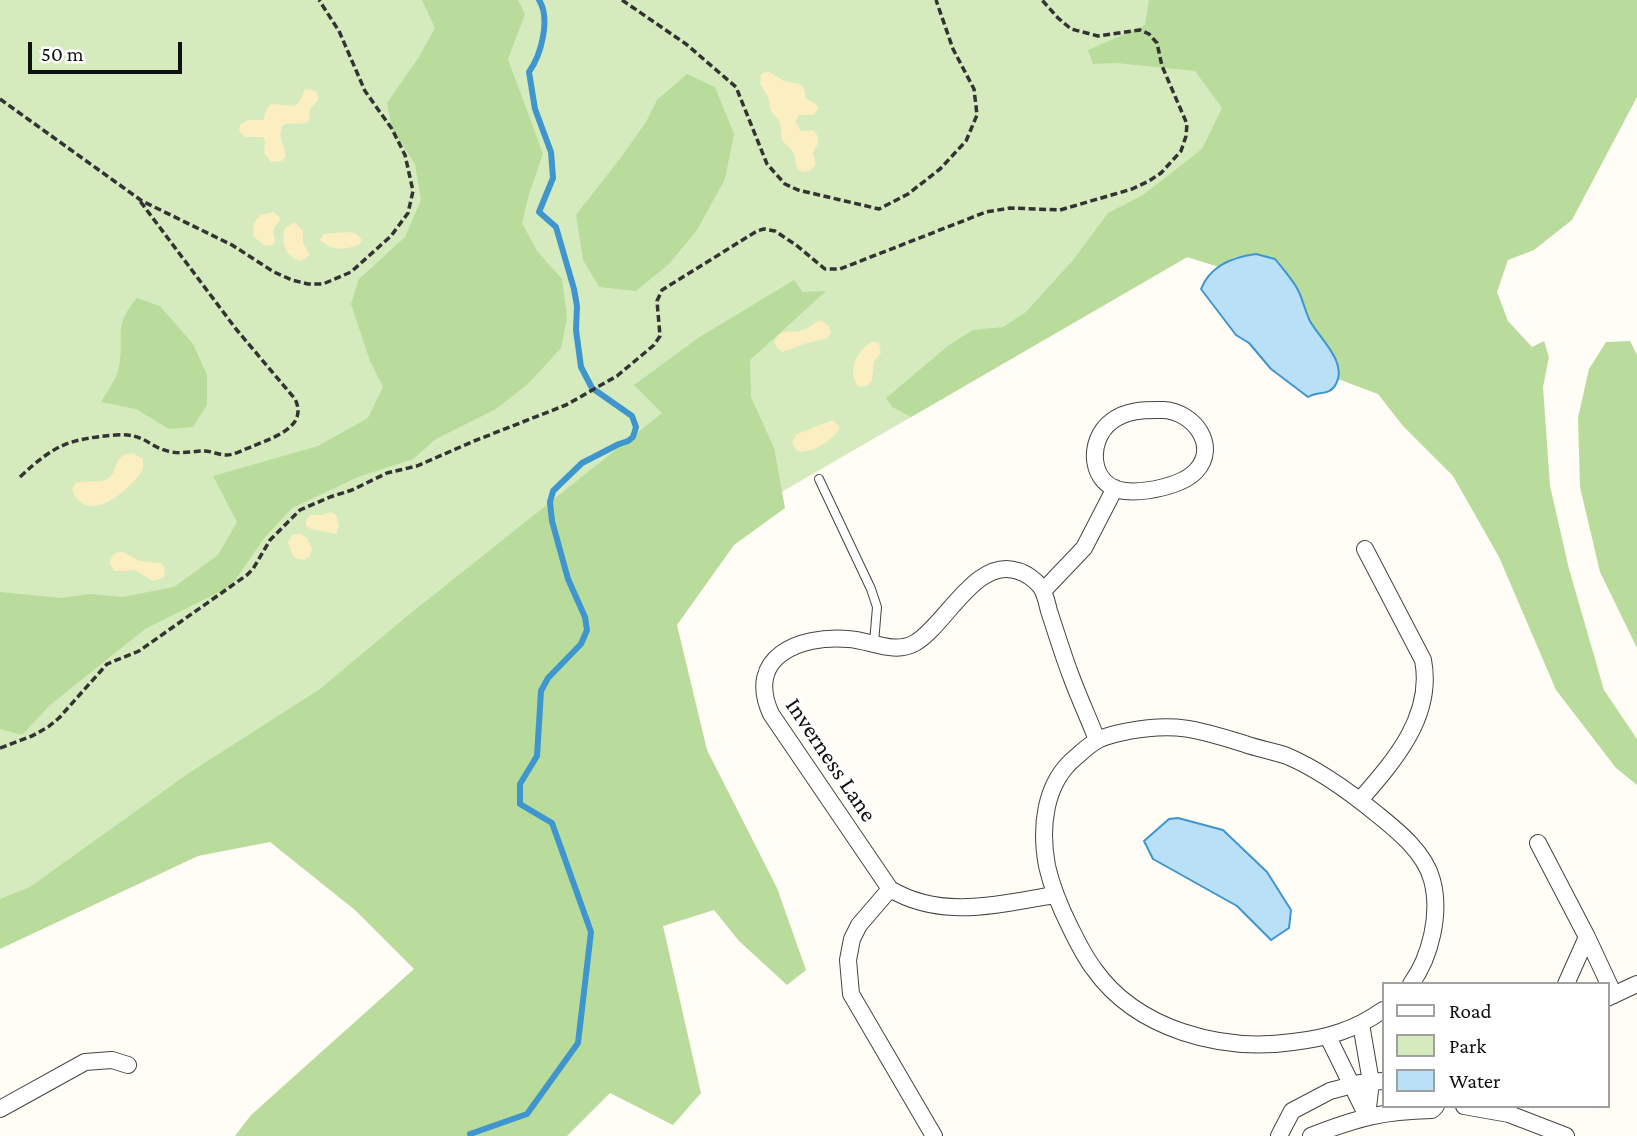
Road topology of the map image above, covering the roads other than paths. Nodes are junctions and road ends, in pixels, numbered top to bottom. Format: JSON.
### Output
{"nodes":[{"id":1,"x":819,"y":479,"type":"dead end"},
{"id":2,"x":1115,"y":488,"type":"junction"},
{"id":3,"x":1365,"y":549,"type":"dead end"},
{"id":4,"x":1043,"y":592,"type":"junction"},
{"id":5,"x":874,"y":643,"type":"junction"},
{"id":6,"x":1097,"y":740,"type":"junction"},
{"id":7,"x":1360,"y":800,"type":"junction"},
{"id":8,"x":1538,"y":843,"type":"dead end"},
{"id":9,"x":890,"y":889,"type":"junction"},
{"id":10,"x":1055,"y":895,"type":"junction"},
{"id":11,"x":1587,"y":937,"type":"junction"},
{"id":12,"x":1413,"y":982,"type":"edge"},
{"id":13,"x":1567,"y":982,"type":"edge"},
{"id":14,"x":1605,"y":982,"type":"edge"},
{"id":15,"x":1637,"y":984,"type":"edge"},
{"id":16,"x":1610,"y":996,"type":"edge"},
{"id":17,"x":1382,"y":1011,"type":"edge"},
{"id":18,"x":1361,"y":1024,"type":"junction"},
{"id":19,"x":1328,"y":1037,"type":"junction"},
{"id":20,"x":128,"y":1065,"type":"dead end"},
{"id":21,"x":1377,"y":1082,"type":"edge"},
{"id":22,"x":1350,"y":1086,"type":"junction"},
{"id":23,"x":1434,"y":1108,"type":"edge"},
{"id":24,"x":1487,"y":1108,"type":"edge"},
{"id":25,"x":0,"y":1109,"type":"edge"},
{"id":26,"x":1510,"y":1110,"type":"edge"},
{"id":27,"x":1367,"y":1116,"type":"junction"},
{"id":28,"x":934,"y":1136,"type":"edge"},
{"id":29,"x":1279,"y":1136,"type":"edge"},
{"id":30,"x":1311,"y":1136,"type":"edge"},
{"id":31,"x":1566,"y":1136,"type":"edge"}],
"edges":[{"from":1,"to":5,"type":"lane"},
{"from":2,"to":2,"type":"street"},
{"from":2,"to":4,"type":"street"},
{"from":3,"to":7,"type":"street"},
{"from":4,"to":5,"type":"street","name":"Inverness Lane"},
{"from":4,"to":6,"type":"street"},
{"from":5,"to":9,"type":"street","name":"Inverness Lane"},
{"from":6,"to":7,"type":"street"},
{"from":6,"to":10,"type":"street"},
{"from":7,"to":12,"type":"street"},
{"from":8,"to":11,"type":"street"},
{"from":9,"to":10,"type":"street"},
{"from":9,"to":28,"type":"street"},
{"from":10,"to":19,"type":"street"},
{"from":11,"to":13,"type":"street"},
{"from":11,"to":14,"type":"street"},
{"from":15,"to":16,"type":"street"},
{"from":17,"to":18,"type":"street"},
{"from":18,"to":19,"type":"street"},
{"from":18,"to":21,"type":"street"},
{"from":19,"to":22,"type":"street"},
{"from":20,"to":25,"type":"street"},
{"from":21,"to":22,"type":"street"},
{"from":21,"to":27,"type":"street"},
{"from":22,"to":27,"type":"street"},
{"from":22,"to":29,"type":"street"},
{"from":23,"to":27,"type":"street"},
{"from":24,"to":26,"type":"street"},
{"from":26,"to":31,"type":"street"},
{"from":27,"to":30,"type":"street"}]}
